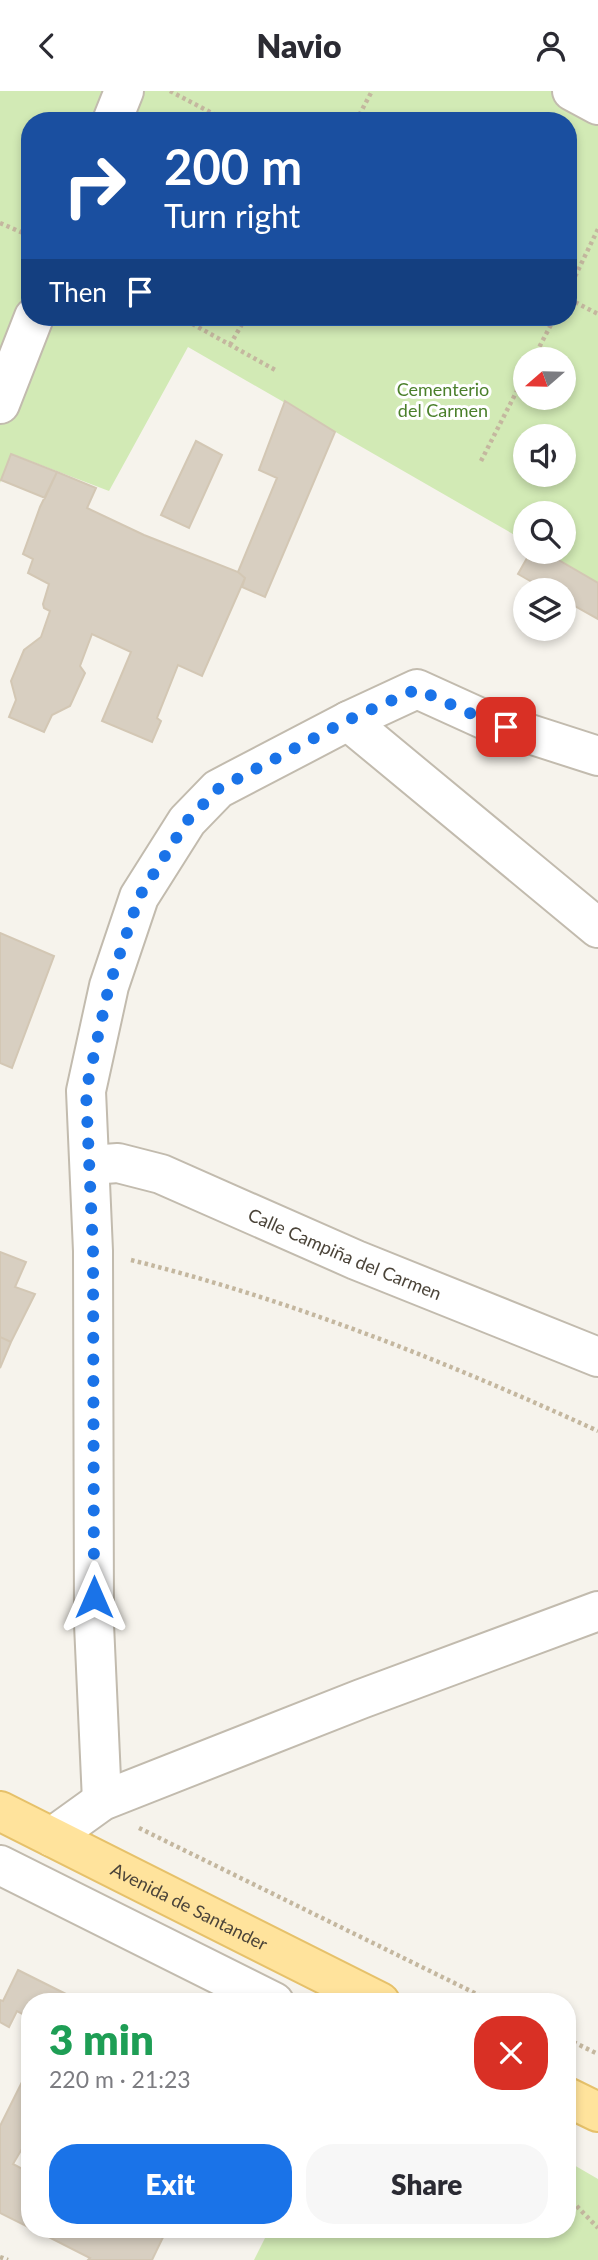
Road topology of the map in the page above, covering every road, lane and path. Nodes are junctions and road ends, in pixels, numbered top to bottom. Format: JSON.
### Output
{"nodes":[{"id":1,"x":124,"y":91,"type":"edge"},
{"id":2,"x":170,"y":91,"type":"edge"},
{"id":3,"x":372,"y":91,"type":"edge"},
{"id":4,"x":572,"y":91,"type":"edge"},
{"id":5,"x":598,"y":104,"type":"edge"},
{"id":6,"x":116,"y":112,"type":"edge"},
{"id":7,"x":210,"y":112,"type":"edge"},
{"id":8,"x":361,"y":112,"type":"edge"},
{"id":9,"x":0,"y":223,"type":"edge"},
{"id":10,"x":598,"y":229,"type":"edge"},
{"id":11,"x":21,"y":232,"type":"edge"},
{"id":12,"x":577,"y":272,"type":"edge"},
{"id":13,"x":577,"y":303,"type":"edge"},
{"id":14,"x":598,"y":314,"type":"edge"},
{"id":15,"x":30,"y":326,"type":"edge"},
{"id":16,"x":196,"y":326,"type":"edge"},
{"id":17,"x":241,"y":326,"type":"edge"},
{"id":18,"x":550,"y":326,"type":"edge"},
{"id":19,"x":230,"y":345,"type":"junction"},
{"id":20,"x":539,"y":347,"type":"edge"},
{"id":21,"x":277,"y":371,"type":"dead end"},
{"id":22,"x":513,"y":398,"type":"edge"},
{"id":23,"x":0,"y":404,"type":"edge"},
{"id":24,"x":481,"y":461,"type":"dead end"},
{"id":25,"x":348,"y":720,"type":"junction"},
{"id":26,"x":598,"y":756,"type":"edge"},
{"id":27,"x":598,"y":927,"type":"edge"},
{"id":28,"x":90,"y":1165,"type":"junction"},
{"id":29,"x":93,"y":1251,"type":"junction"},
{"id":30,"x":598,"y":1357,"type":"edge"},
{"id":31,"x":598,"y":1431,"type":"edge"},
{"id":32,"x":598,"y":1611,"type":"edge"},
{"id":33,"x":97,"y":1805,"type":"junction"},
{"id":34,"x":0,"y":1811,"type":"edge"},
{"id":35,"x":52,"y":1837,"type":"junction"},
{"id":36,"x":0,"y":1865,"type":"edge"},
{"id":37,"x":256,"y":1993,"type":"edge"},
{"id":38,"x":362,"y":1993,"type":"edge"},
{"id":39,"x":475,"y":1993,"type":"edge"},
{"id":40,"x":576,"y":2043,"type":"edge"},
{"id":41,"x":598,"y":2054,"type":"edge"},
{"id":42,"x":576,"y":2101,"type":"edge"},
{"id":43,"x":598,"y":2112,"type":"edge"},
{"id":44,"x":576,"y":2205,"type":"edge"},
{"id":45,"x":598,"y":2228,"type":"edge"},
{"id":46,"x":0,"y":2257,"type":"edge"},
{"id":47,"x":8,"y":2260,"type":"edge"}],
"edges":[{"from":1,"to":6,"type":"street"},
{"from":2,"to":7,"type":"path"},
{"from":3,"to":8,"type":"path"},
{"from":4,"to":5,"type":"street"},
{"from":9,"to":11,"type":"path"},
{"from":10,"to":12,"type":"path"},
{"from":13,"to":14,"type":"path"},
{"from":15,"to":23,"type":"street"},
{"from":16,"to":19,"type":"path"},
{"from":17,"to":19,"type":"path"},
{"from":18,"to":20,"type":"path"},
{"from":19,"to":21,"type":"path"},
{"from":22,"to":24,"type":"path"},
{"from":25,"to":26,"type":"street"},
{"from":25,"to":27,"type":"street"},
{"from":25,"to":28,"type":"street"},
{"from":28,"to":29,"type":"street"},
{"from":28,"to":30,"type":"street","name":"Calle Campiña del Carmen"},
{"from":29,"to":31,"type":"path"},
{"from":29,"to":33,"type":"street"},
{"from":32,"to":33,"type":"street"},
{"from":33,"to":35,"type":"street"},
{"from":33,"to":39,"type":"path"},
{"from":34,"to":35,"type":"main road","name":"Avenida de Santander"},
{"from":35,"to":38,"type":"main road","name":"Avenida de Santander"},
{"from":36,"to":37,"type":"street"},
{"from":40,"to":41,"type":"path"},
{"from":42,"to":43,"type":"main road"},
{"from":44,"to":45,"type":"path"},
{"from":46,"to":47,"type":"path"}]}
